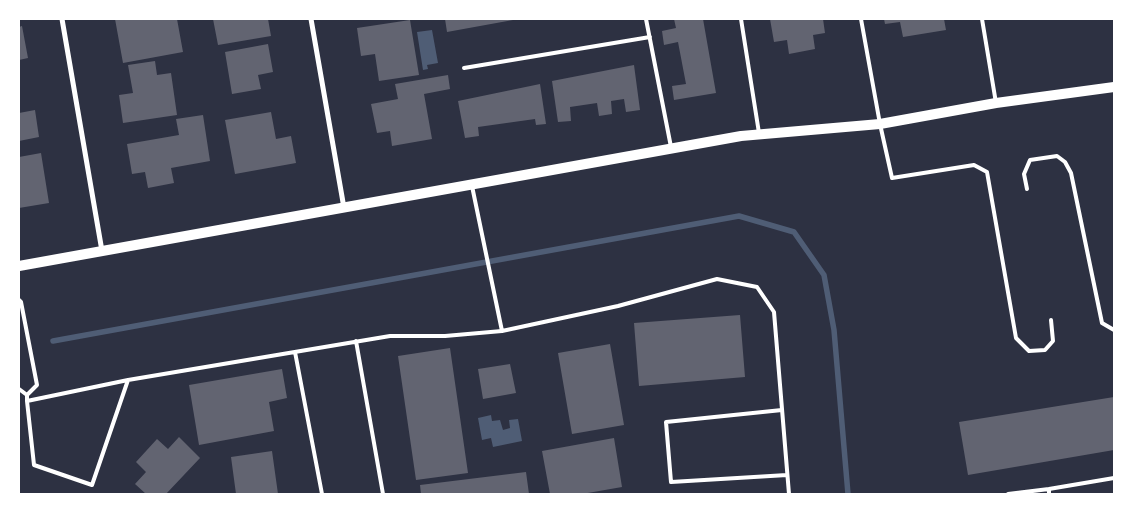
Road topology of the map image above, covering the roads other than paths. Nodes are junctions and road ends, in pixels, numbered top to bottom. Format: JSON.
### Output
{"nodes":[{"id":1,"x":62,"y":19,"type":"edge"},
{"id":2,"x":310,"y":19,"type":"edge"},
{"id":3,"x":646,"y":19,"type":"edge"},
{"id":4,"x":741,"y":19,"type":"edge"},
{"id":5,"x":861,"y":19,"type":"edge"},
{"id":6,"x":982,"y":19,"type":"edge"},
{"id":7,"x":650,"y":37,"type":"junction"},
{"id":8,"x":464,"y":68,"type":"dead end"},
{"id":9,"x":1114,"y":87,"type":"edge"},
{"id":10,"x":996,"y":103,"type":"junction"},
{"id":11,"x":880,"y":124,"type":"junction"},
{"id":12,"x":759,"y":135,"type":"junction"},
{"id":13,"x":671,"y":149,"type":"junction"},
{"id":14,"x":472,"y":185,"type":"junction"},
{"id":15,"x":1027,"y":189,"type":"dead end"},
{"id":16,"x":344,"y":209,"type":"junction"},
{"id":17,"x":102,"y":252,"type":"junction"},
{"id":18,"x":19,"y":266,"type":"edge"},
{"id":19,"x":19,"y":300,"type":"edge"},
{"id":20,"x":1051,"y":320,"type":"dead end"},
{"id":21,"x":502,"y":330,"type":"junction"},
{"id":22,"x":1114,"y":330,"type":"edge"},
{"id":23,"x":356,"y":341,"type":"junction"},
{"id":24,"x":295,"y":352,"type":"junction"},
{"id":25,"x":128,"y":380,"type":"junction"},
{"id":26,"x":19,"y":389,"type":"edge"},
{"id":27,"x":27,"y":395,"type":"junction"},
{"id":28,"x":27,"y":401,"type":"junction"},
{"id":29,"x":782,"y":410,"type":"junction"},
{"id":30,"x":787,"y":475,"type":"junction"},
{"id":31,"x":1114,"y":478,"type":"edge"},
{"id":32,"x":1049,"y":492,"type":"edge"},
{"id":33,"x":322,"y":494,"type":"edge"},
{"id":34,"x":383,"y":494,"type":"edge"},
{"id":35,"x":789,"y":494,"type":"edge"},
{"id":36,"x":1008,"y":494,"type":"edge"}],
"edges":[{"from":1,"to":17,"type":"street"},
{"from":2,"to":16,"type":"street"},
{"from":3,"to":7,"type":"lane"},
{"from":4,"to":12,"type":"lane"},
{"from":5,"to":11,"type":"lane"},
{"from":6,"to":10,"type":"lane"},
{"from":7,"to":8,"type":"lane"},
{"from":7,"to":13,"type":"lane"},
{"from":9,"to":10,"type":"main road"},
{"from":10,"to":11,"type":"main road"},
{"from":11,"to":12,"type":"main road"},
{"from":11,"to":20,"type":"lane"},
{"from":12,"to":13,"type":"main road"},
{"from":13,"to":14,"type":"main road"},
{"from":14,"to":16,"type":"main road"},
{"from":14,"to":21,"type":"lane"},
{"from":15,"to":22,"type":"lane"},
{"from":16,"to":17,"type":"main road"},
{"from":17,"to":18,"type":"main road"},
{"from":19,"to":27,"type":"lane"},
{"from":21,"to":23,"type":"lane"},
{"from":21,"to":29,"type":"lane"},
{"from":23,"to":24,"type":"lane"},
{"from":23,"to":34,"type":"lane"},
{"from":24,"to":25,"type":"lane"},
{"from":24,"to":33,"type":"lane"},
{"from":25,"to":28,"type":"lane"},
{"from":25,"to":28,"type":"lane"},
{"from":26,"to":27,"type":"lane"},
{"from":27,"to":28,"type":"lane"},
{"from":29,"to":30,"type":"lane"},
{"from":29,"to":30,"type":"lane"},
{"from":30,"to":35,"type":"lane"},
{"from":31,"to":32,"type":"lane"},
{"from":32,"to":36,"type":"lane"}]}
